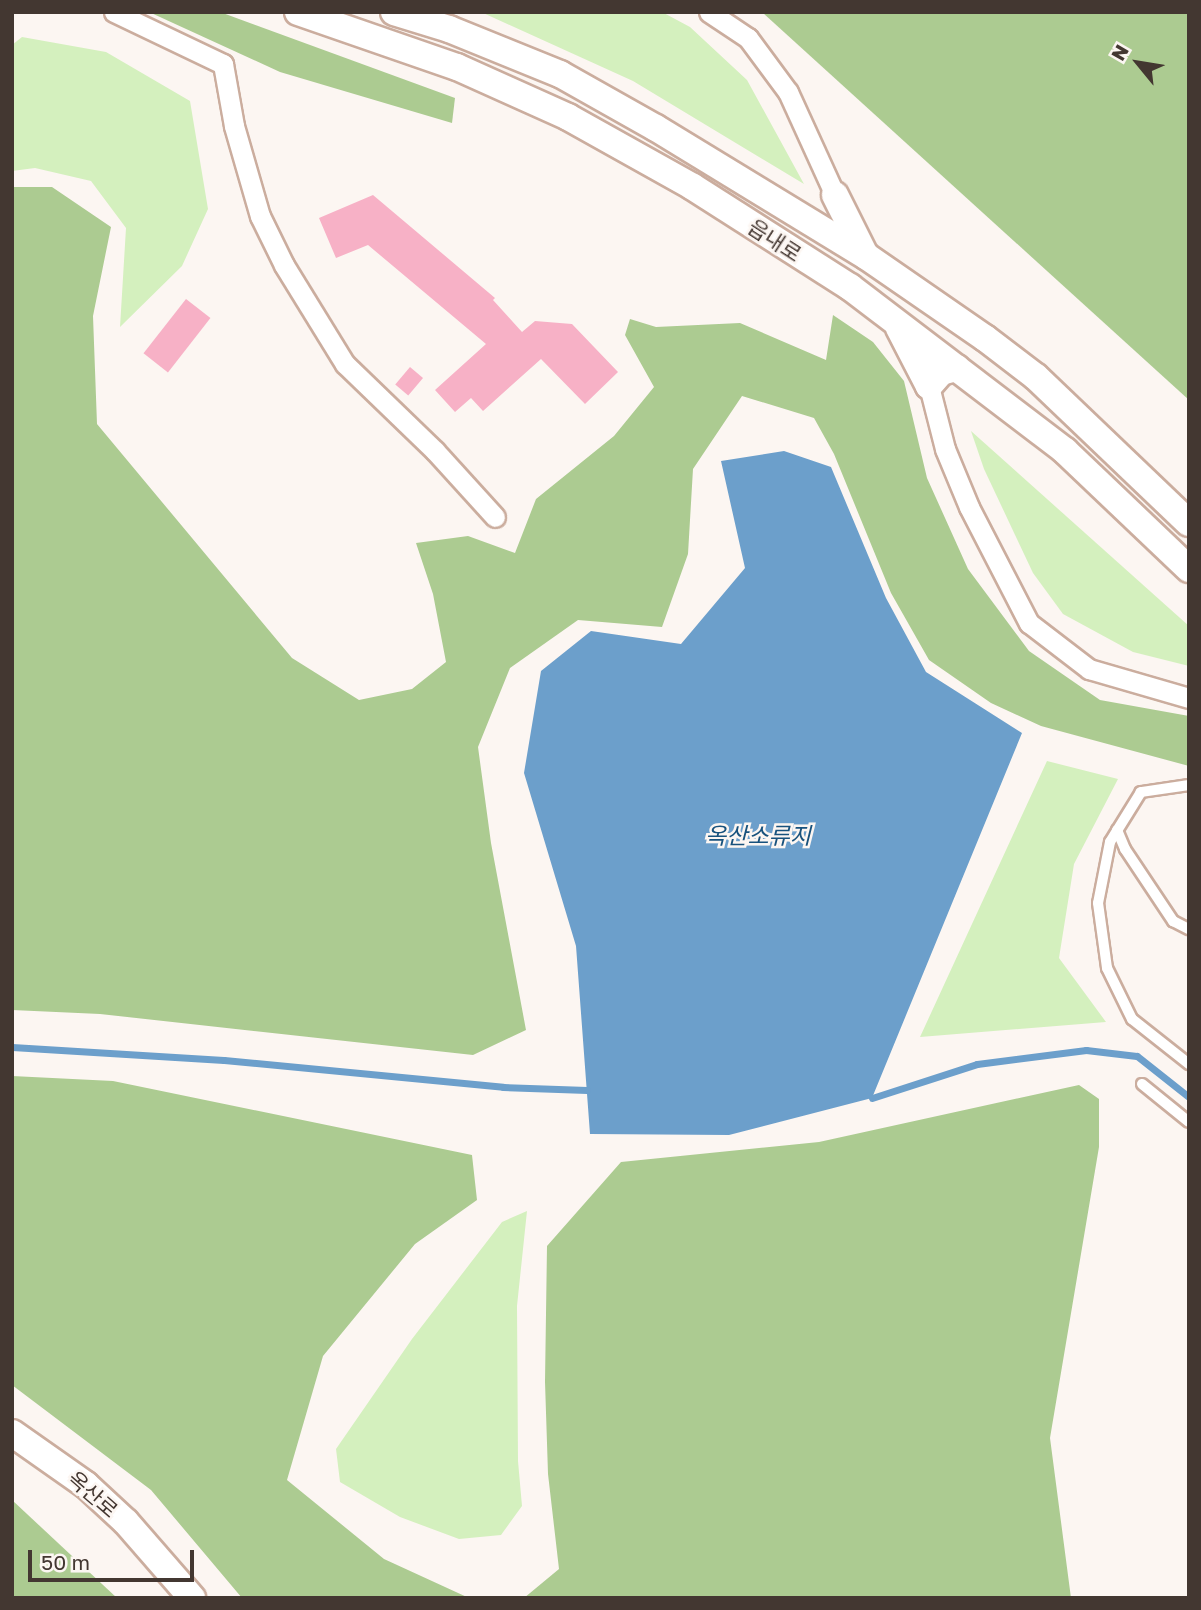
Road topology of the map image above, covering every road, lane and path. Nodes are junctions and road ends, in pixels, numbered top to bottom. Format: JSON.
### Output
{"nodes":[{"id":1,"x":114,"y":12,"type":"edge"},
{"id":2,"x":298,"y":12,"type":"edge"},
{"id":3,"x":394,"y":12,"type":"edge"},
{"id":4,"x":709,"y":12,"type":"edge"},
{"id":5,"x":835,"y":195,"type":"junction"},
{"id":6,"x":817,"y":226,"type":"junction"},
{"id":7,"x":866,"y":256,"type":"junction"},
{"id":8,"x":895,"y":321,"type":"junction"},
{"id":9,"x":957,"y":368,"type":"junction"},
{"id":10,"x":929,"y":386,"type":"junction"},
{"id":11,"x":495,"y":517,"type":"dead end"},
{"id":12,"x":1189,"y":523,"type":"edge"},
{"id":13,"x":1189,"y":569,"type":"edge"},
{"id":14,"x":1189,"y":698,"type":"edge"},
{"id":15,"x":1189,"y":785,"type":"edge"},
{"id":16,"x":1118,"y":830,"type":"junction"},
{"id":17,"x":1189,"y":929,"type":"edge"},
{"id":18,"x":1189,"y":1064,"type":"edge"},
{"id":19,"x":1142,"y":1084,"type":"dead end"},
{"id":20,"x":1189,"y":1122,"type":"edge"},
{"id":21,"x":12,"y":1433,"type":"edge"},
{"id":22,"x":192,"y":1598,"type":"edge"}],
"edges":[{"from":1,"to":11,"type":"street"},
{"from":2,"to":8,"type":"street","name":"읍내로"},
{"from":3,"to":6,"type":"street","name":"읍내로"},
{"from":4,"to":5,"type":"street"},
{"from":5,"to":6,"type":"street"},
{"from":5,"to":7,"type":"street"},
{"from":6,"to":7,"type":"street","name":"읍내로"},
{"from":7,"to":12,"type":"street","name":"읍내로"},
{"from":8,"to":9,"type":"street","name":"읍내로"},
{"from":8,"to":10,"type":"street"},
{"from":9,"to":10,"type":"street"},
{"from":9,"to":13,"type":"street","name":"읍내로"},
{"from":10,"to":14,"type":"street"},
{"from":15,"to":16,"type":"lane"},
{"from":16,"to":17,"type":"lane"},
{"from":16,"to":18,"type":"lane"},
{"from":19,"to":20,"type":"lane"},
{"from":21,"to":22,"type":"street","name":"옥산로"}]}
